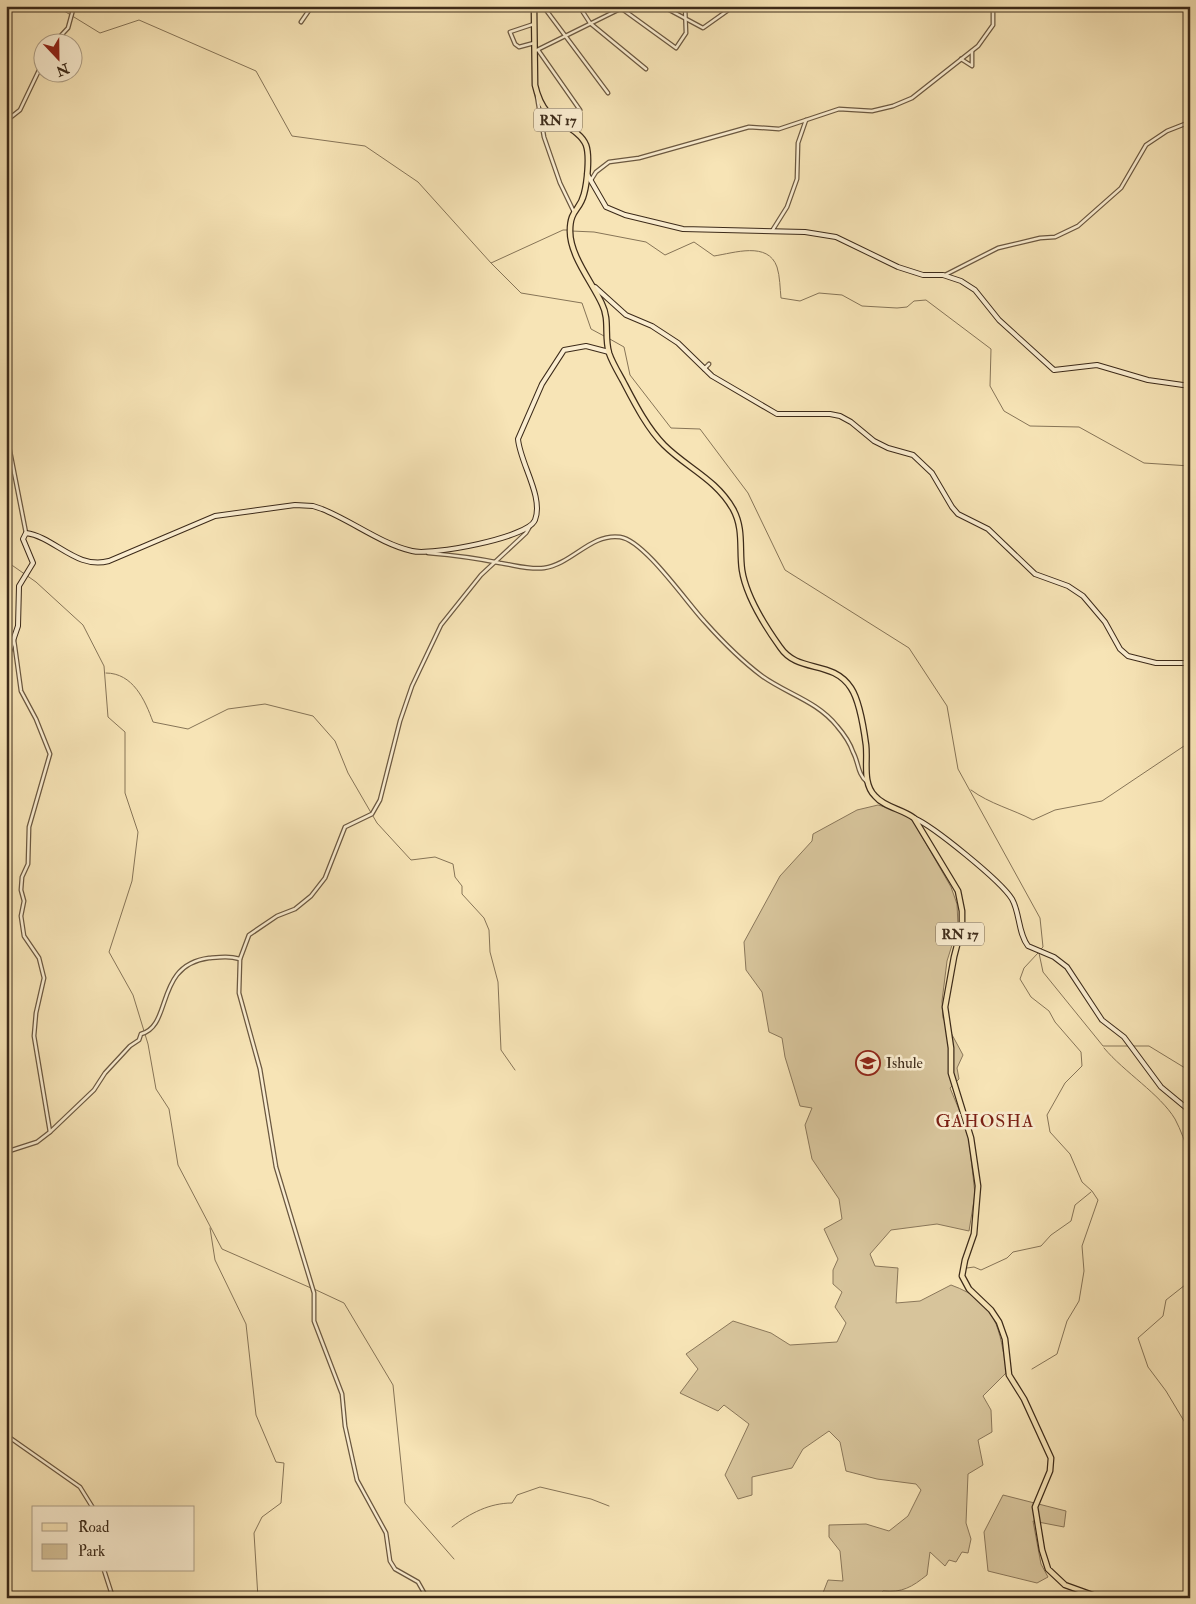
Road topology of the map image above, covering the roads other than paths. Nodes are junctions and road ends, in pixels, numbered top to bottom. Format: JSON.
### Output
{"nodes":[{"id":1,"x":74,"y":6,"type":"edge"},
{"id":2,"x":312,"y":6,"type":"edge"},
{"id":3,"x":534,"y":6,"type":"edge"},
{"id":4,"x":543,"y":6,"type":"edge"},
{"id":5,"x":579,"y":6,"type":"edge"},
{"id":6,"x":626,"y":6,"type":"edge"},
{"id":7,"x":662,"y":6,"type":"edge"},
{"id":8,"x":685,"y":6,"type":"edge"},
{"id":9,"x":734,"y":6,"type":"edge"},
{"id":10,"x":992,"y":6,"type":"edge"},
{"id":11,"x":619,"y":8,"type":"edge"},
{"id":12,"x":686,"y":19,"type":"junction"},
{"id":13,"x":300,"y":22,"type":"dead end"},
{"id":14,"x":534,"y":24,"type":"junction"},
{"id":15,"x":590,"y":24,"type":"junction"},
{"id":16,"x":64,"y":32,"type":"edge"},
{"id":17,"x":566,"y":35,"type":"junction"},
{"id":18,"x":534,"y":43,"type":"junction"},
{"id":19,"x":536,"y":51,"type":"junction"},
{"id":20,"x":972,"y":51,"type":"junction"},
{"id":21,"x":961,"y":59,"type":"junction"},
{"id":22,"x":646,"y":69,"type":"dead end"},
{"id":23,"x":33,"y":82,"type":"edge"},
{"id":24,"x":537,"y":92,"type":"junction"},
{"id":25,"x":608,"y":93,"type":"dead end"},
{"id":26,"x":580,"y":110,"type":"dead end"},
{"id":27,"x":806,"y":120,"type":"junction"},
{"id":28,"x":6,"y":121,"type":"edge"},
{"id":29,"x":1190,"y":122,"type":"edge"},
{"id":30,"x":586,"y":172,"type":"junction"},
{"id":31,"x":590,"y":180,"type":"junction"},
{"id":32,"x":574,"y":212,"type":"junction"},
{"id":33,"x":770,"y":233,"type":"junction"},
{"id":34,"x":982,"y":257,"type":"junction"},
{"id":35,"x":986,"y":261,"type":"dead end"},
{"id":36,"x":943,"y":276,"type":"junction"},
{"id":37,"x":595,"y":287,"type":"junction"},
{"id":38,"x":668,"y":336,"type":"junction"},
{"id":39,"x":663,"y":341,"type":"dead end"},
{"id":40,"x":609,"y":352,"type":"junction"},
{"id":41,"x":709,"y":364,"type":"dead end"},
{"id":42,"x":704,"y":369,"type":"junction"},
{"id":43,"x":1190,"y":386,"type":"edge"},
{"id":44,"x":6,"y":431,"type":"edge"},
{"id":45,"x":530,"y":526,"type":"junction"},
{"id":46,"x":26,"y":533,"type":"junction"},
{"id":47,"x":421,"y":552,"type":"junction"},
{"id":48,"x":496,"y":562,"type":"junction"},
{"id":49,"x":14,"y":640,"type":"junction"},
{"id":50,"x":6,"y":661,"type":"edge"},
{"id":51,"x":1190,"y":662,"type":"edge"},
{"id":52,"x":867,"y":782,"type":"junction"},
{"id":53,"x":914,"y":818,"type":"junction"},
{"id":54,"x":240,"y":959,"type":"junction"},
{"id":55,"x":1190,"y":1112,"type":"edge"},
{"id":56,"x":50,"y":1132,"type":"junction"},
{"id":57,"x":6,"y":1152,"type":"edge"},
{"id":58,"x":344,"y":1404,"type":"junction"},
{"id":59,"x":340,"y":1407,"type":"dead end"},
{"id":60,"x":6,"y":1435,"type":"edge"},
{"id":61,"x":92,"y":1506,"type":"edge"},
{"id":62,"x":105,"y":1572,"type":"edge"},
{"id":63,"x":113,"y":1598,"type":"edge"},
{"id":64,"x":427,"y":1598,"type":"edge"},
{"id":65,"x":1101,"y":1598,"type":"edge"}],
"edges":[{"from":1,"to":16,"type":"street"},
{"from":2,"to":13,"type":"street"},
{"from":3,"to":14,"type":"main road","number":"RN 17"},
{"from":4,"to":17,"type":"street"},
{"from":5,"to":15,"type":"street"},
{"from":6,"to":11,"type":"street"},
{"from":7,"to":12,"type":"street"},
{"from":8,"to":12,"type":"street"},
{"from":9,"to":12,"type":"street"},
{"from":10,"to":20,"type":"street"},
{"from":11,"to":12,"type":"street"},
{"from":11,"to":15,"type":"street"},
{"from":14,"to":18,"type":"main road","number":"RN 17"},
{"from":14,"to":18,"type":"street"},
{"from":15,"to":17,"type":"street"},
{"from":15,"to":22,"type":"street"},
{"from":17,"to":19,"type":"street"},
{"from":17,"to":25,"type":"street"},
{"from":18,"to":19,"type":"main road","number":"RN 17"},
{"from":19,"to":24,"type":"main road","number":"RN 17"},
{"from":19,"to":26,"type":"street"},
{"from":20,"to":21,"type":"street"},
{"from":20,"to":21,"type":"street"},
{"from":21,"to":27,"type":"street"},
{"from":23,"to":28,"type":"street"},
{"from":24,"to":30,"type":"main road","number":"RN 17"},
{"from":24,"to":32,"type":"street"},
{"from":27,"to":31,"type":"street"},
{"from":27,"to":33,"type":"street"},
{"from":29,"to":34,"type":"street"},
{"from":30,"to":31,"type":"street"},
{"from":30,"to":32,"type":"main road","number":"RN 17"},
{"from":31,"to":33,"type":"street"},
{"from":32,"to":37,"type":"main road","number":"RN 17"},
{"from":33,"to":36,"type":"street"},
{"from":34,"to":35,"type":"street"},
{"from":34,"to":36,"type":"street"},
{"from":36,"to":43,"type":"street"},
{"from":37,"to":38,"type":"street"},
{"from":37,"to":40,"type":"main road","number":"RN 17"},
{"from":38,"to":39,"type":"street"},
{"from":38,"to":42,"type":"street"},
{"from":40,"to":45,"type":"street"},
{"from":40,"to":52,"type":"main road","number":"RN 17"},
{"from":41,"to":42,"type":"street"},
{"from":42,"to":51,"type":"street"},
{"from":44,"to":46,"type":"street"},
{"from":45,"to":47,"type":"street"},
{"from":45,"to":48,"type":"street"},
{"from":46,"to":47,"type":"street"},
{"from":46,"to":49,"type":"street"},
{"from":47,"to":48,"type":"street"},
{"from":48,"to":52,"type":"street"},
{"from":48,"to":54,"type":"street"},
{"from":49,"to":50,"type":"street"},
{"from":49,"to":56,"type":"street"},
{"from":52,"to":53,"type":"main road","number":"RN 17"},
{"from":53,"to":55,"type":"street"},
{"from":53,"to":65,"type":"main road","number":"RN 17"},
{"from":54,"to":56,"type":"street"},
{"from":54,"to":58,"type":"street"},
{"from":56,"to":57,"type":"street"},
{"from":58,"to":59,"type":"street"},
{"from":58,"to":64,"type":"street"},
{"from":60,"to":61,"type":"street"},
{"from":62,"to":63,"type":"street"}]}
